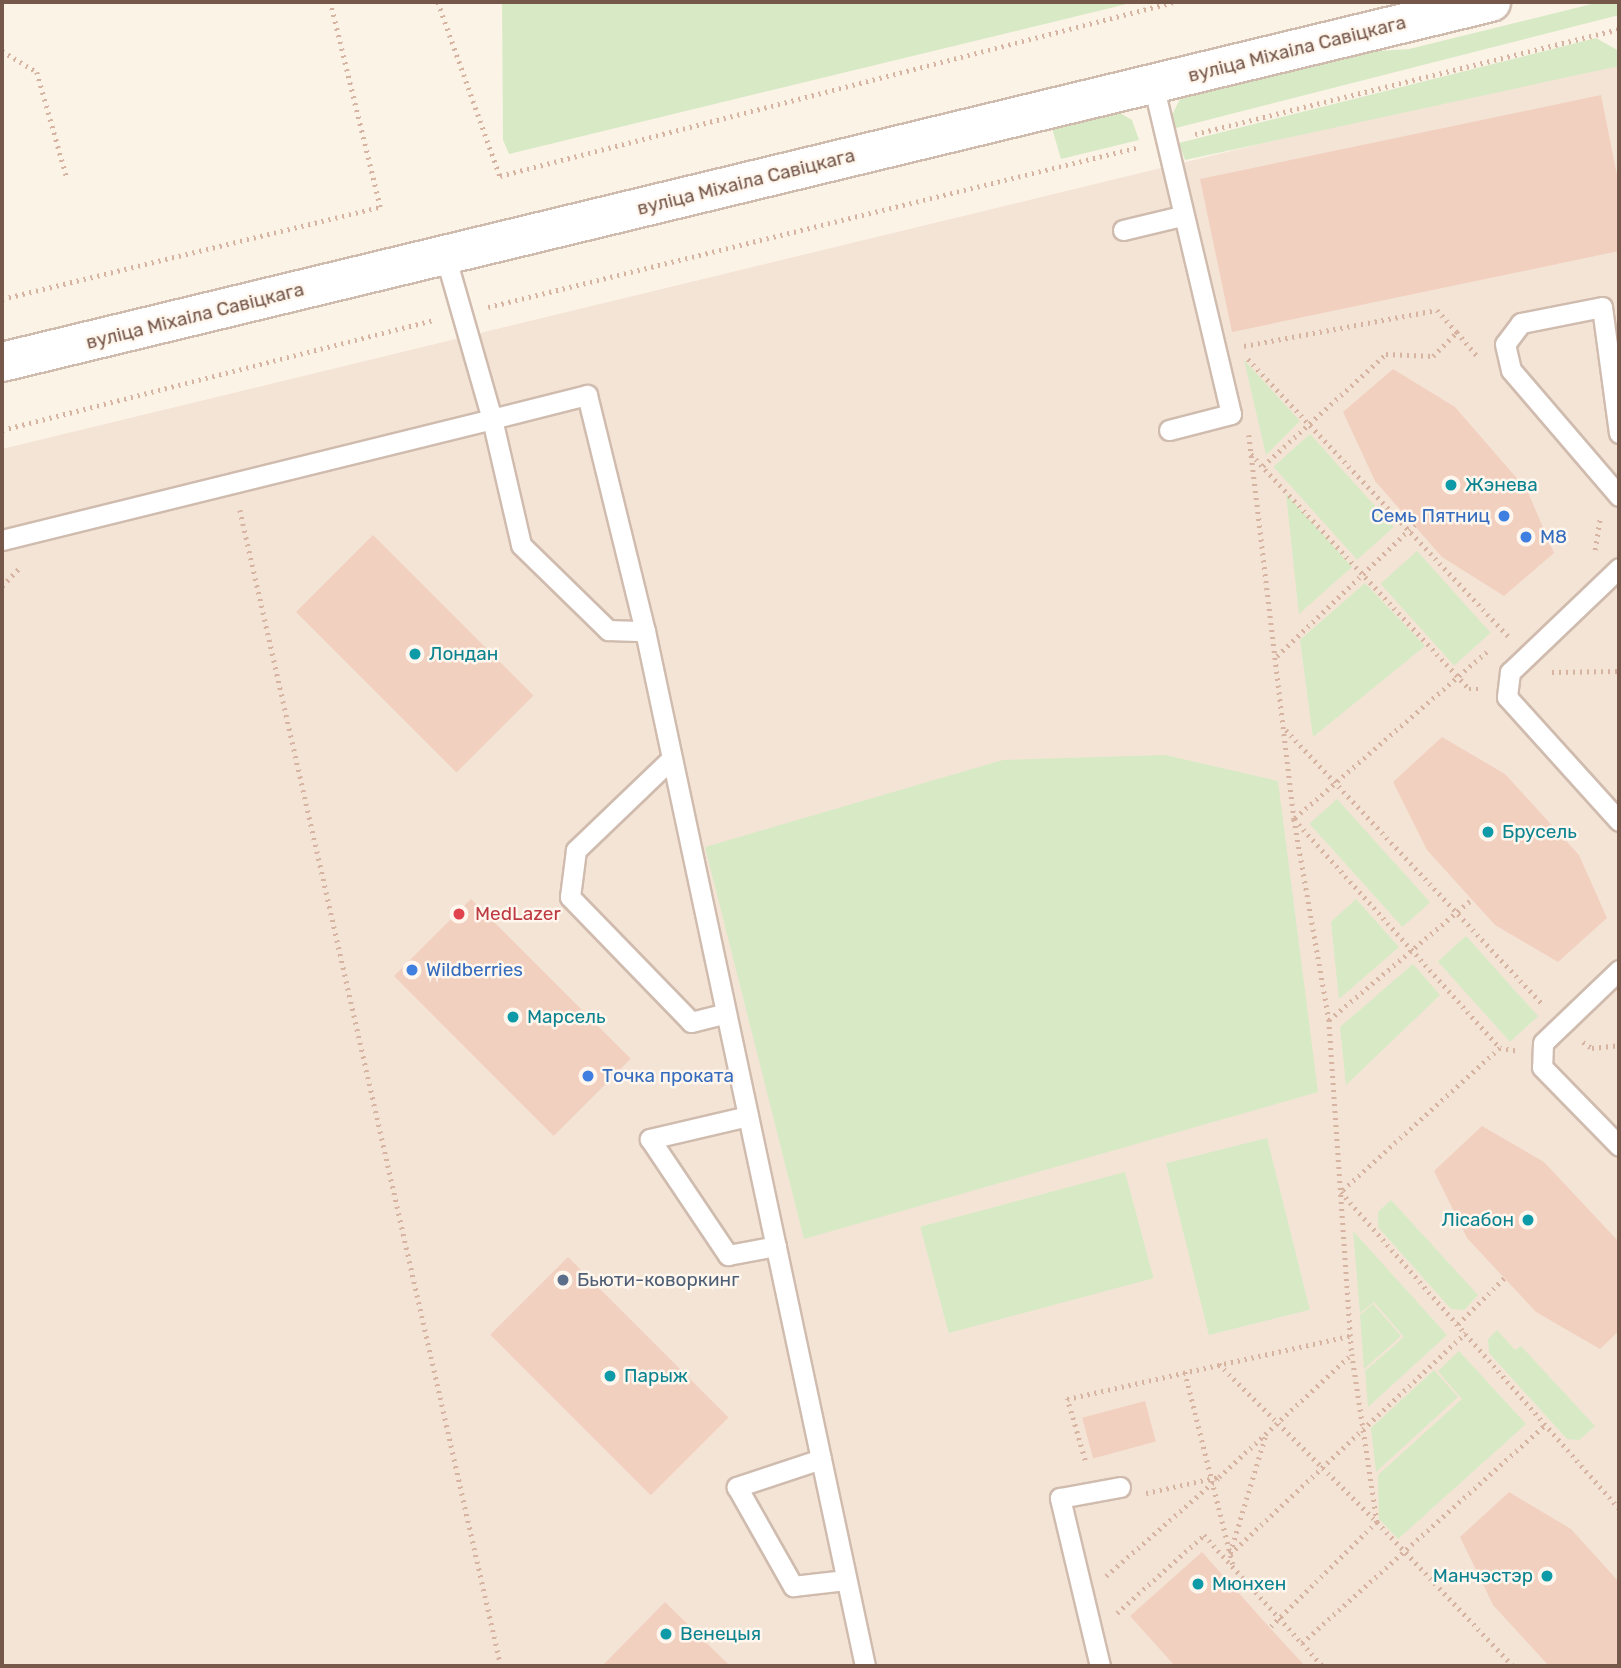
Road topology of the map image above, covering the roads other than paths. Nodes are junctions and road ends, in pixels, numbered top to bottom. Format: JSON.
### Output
{"nodes":[{"id":1,"x":1491,"y":2,"type":"edge"},
{"id":2,"x":1153,"y":84,"type":"junction"},
{"id":3,"x":1181,"y":216,"type":"junction"},
{"id":4,"x":1123,"y":230,"type":"dead end"},
{"id":5,"x":445,"y":255,"type":"junction"},
{"id":6,"x":2,"y":362,"type":"edge"},
{"id":7,"x":492,"y":419,"type":"junction"},
{"id":8,"x":1168,"y":430,"type":"dead end"},
{"id":9,"x":1619,"y":433,"type":"edge"},
{"id":10,"x":1619,"y":496,"type":"edge"},
{"id":11,"x":2,"y":540,"type":"edge"},
{"id":12,"x":1619,"y":568,"type":"edge"},
{"id":13,"x":645,"y":631,"type":"junction"},
{"id":14,"x":671,"y":759,"type":"junction"},
{"id":15,"x":1619,"y":821,"type":"edge"},
{"id":16,"x":1619,"y":970,"type":"edge"},
{"id":17,"x":724,"y":1014,"type":"junction"},
{"id":18,"x":748,"y":1115,"type":"junction"},
{"id":19,"x":1619,"y":1146,"type":"edge"},
{"id":20,"x":776,"y":1246,"type":"junction"},
{"id":21,"x":821,"y":1459,"type":"junction"},
{"id":22,"x":1129,"y":1491,"type":"road end"},
{"id":23,"x":846,"y":1580,"type":"junction"},
{"id":24,"x":865,"y":1666,"type":"edge"},
{"id":25,"x":1100,"y":1666,"type":"edge"}],
"edges":[{"from":1,"to":2,"type":"street","name":"вуліца Міхаіла Савіцкага"},
{"from":2,"to":3,"type":"lane"},
{"from":2,"to":5,"type":"street","name":"вуліца Міхаіла Савіцкага"},
{"from":3,"to":4,"type":"lane"},
{"from":3,"to":8,"type":"lane"},
{"from":5,"to":6,"type":"street","name":"вуліца Міхаіла Савіцкага"},
{"from":5,"to":7,"type":"lane"},
{"from":7,"to":11,"type":"lane"},
{"from":7,"to":13,"type":"lane"},
{"from":7,"to":13,"type":"lane"},
{"from":9,"to":10,"type":"lane"},
{"from":12,"to":15,"type":"lane"},
{"from":13,"to":14,"type":"lane"},
{"from":14,"to":17,"type":"lane"},
{"from":14,"to":17,"type":"lane"},
{"from":16,"to":19,"type":"lane"},
{"from":17,"to":18,"type":"lane"},
{"from":18,"to":20,"type":"lane"},
{"from":18,"to":20,"type":"lane"},
{"from":20,"to":21,"type":"lane"},
{"from":21,"to":23,"type":"lane"},
{"from":21,"to":23,"type":"lane"},
{"from":22,"to":25,"type":"lane"},
{"from":23,"to":24,"type":"lane"}]}
